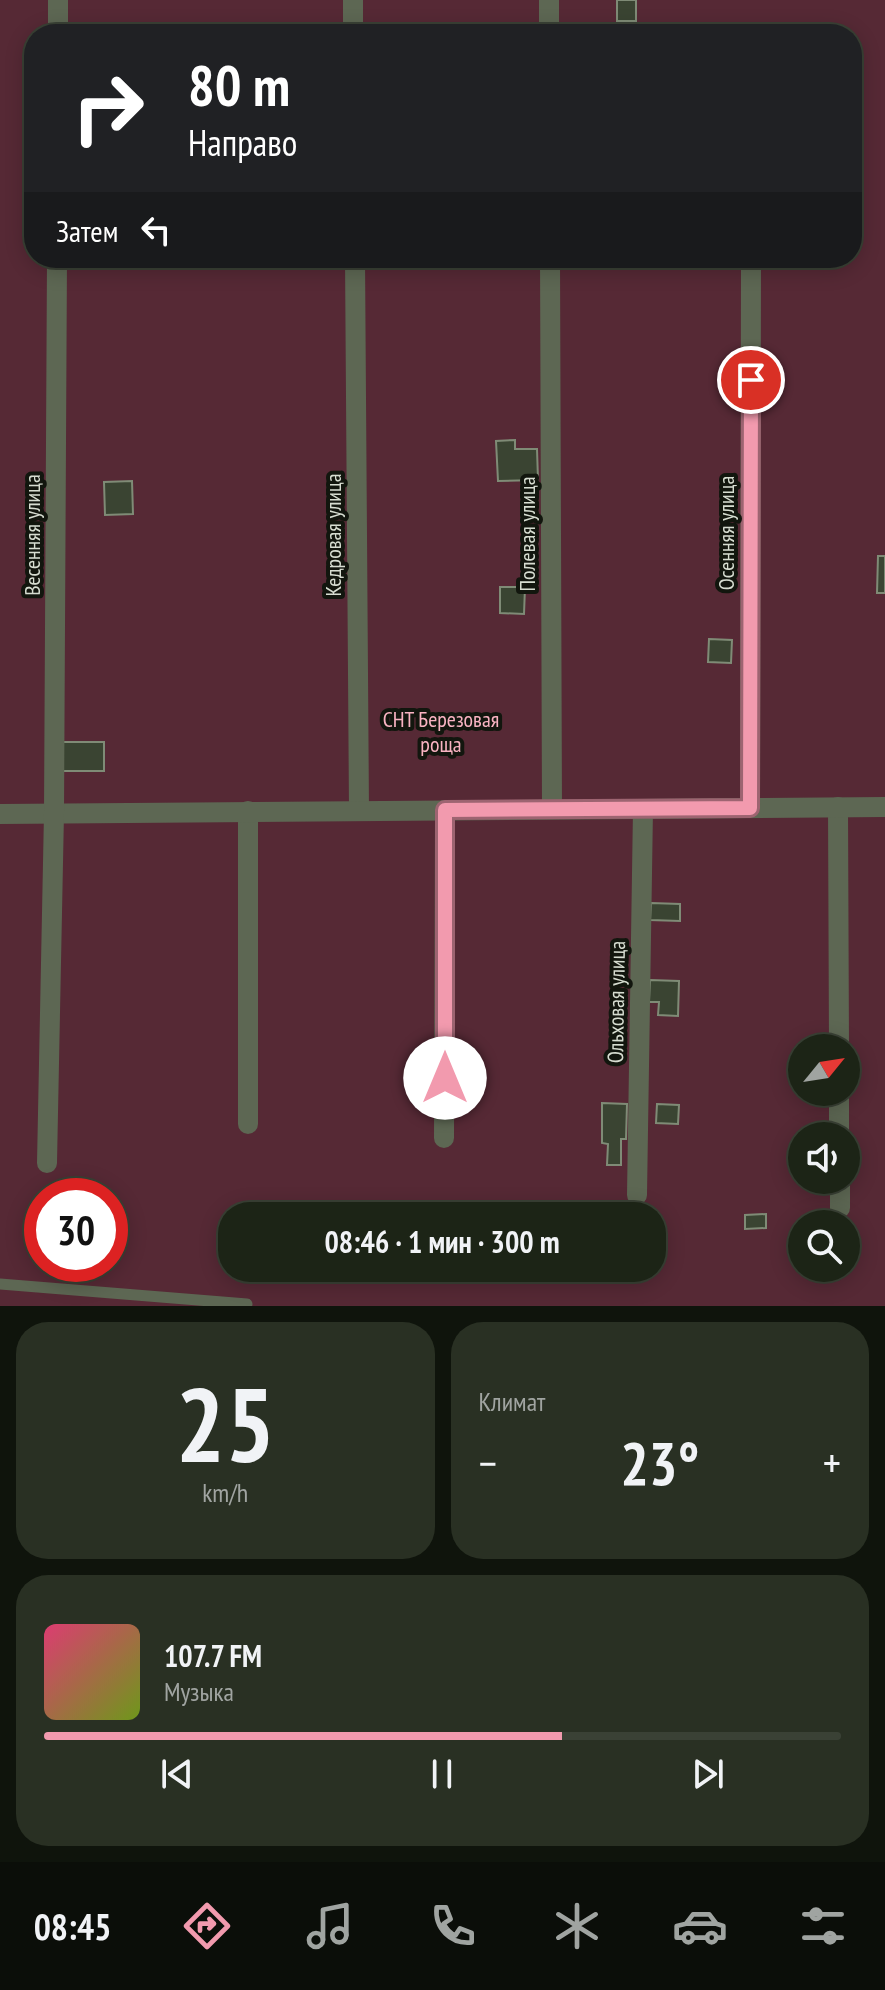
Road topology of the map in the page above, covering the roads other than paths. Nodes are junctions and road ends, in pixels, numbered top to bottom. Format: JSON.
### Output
{"nodes":[{"id":1,"x":58,"y":0,"type":"edge"},
{"id":2,"x":353,"y":0,"type":"edge"},
{"id":3,"x":549,"y":0,"type":"edge"},
{"id":4,"x":58,"y":24,"type":"edge"},
{"id":5,"x":353,"y":24,"type":"edge"},
{"id":6,"x":549,"y":24,"type":"edge"},
{"id":7,"x":57,"y":268,"type":"edge"},
{"id":8,"x":355,"y":268,"type":"edge"},
{"id":9,"x":550,"y":268,"type":"edge"},
{"id":10,"x":751,"y":268,"type":"edge"},
{"id":11,"x":838,"y":807,"type":"junction"},
{"id":12,"x":885,"y":807,"type":"edge"},
{"id":13,"x":750,"y":808,"type":"junction"},
{"id":14,"x":552,"y":809,"type":"junction"},
{"id":15,"x":643,"y":809,"type":"junction"},
{"id":16,"x":445,"y":810,"type":"junction"},
{"id":17,"x":248,"y":811,"type":"junction"},
{"id":18,"x":359,"y":811,"type":"junction"},
{"id":19,"x":54,"y":813,"type":"junction"},
{"id":20,"x":0,"y":814,"type":"edge"},
{"id":21,"x":839,"y":1034,"type":"edge"},
{"id":22,"x":248,"y":1124,"type":"dead end"},
{"id":23,"x":444,"y":1138,"type":"dead end"},
{"id":24,"x":47,"y":1163,"type":"dead end"},
{"id":25,"x":840,"y":1194,"type":"edge"},
{"id":26,"x":637,"y":1195,"type":"dead end"},
{"id":27,"x":840,"y":1208,"type":"dead end"},
{"id":28,"x":0,"y":1284,"type":"edge"},
{"id":29,"x":247,"y":1304,"type":"edge"}],
"edges":[{"from":1,"to":4,"type":"street"},
{"from":2,"to":5,"type":"street"},
{"from":3,"to":6,"type":"street"},
{"from":7,"to":19,"type":"street","name":"Весенняя улица"},
{"from":8,"to":18,"type":"street","name":"Кедровая улица"},
{"from":9,"to":14,"type":"street","name":"Полевая улица"},
{"from":10,"to":13,"type":"street","name":"Осенняя улица"},
{"from":11,"to":12,"type":"street"},
{"from":11,"to":13,"type":"street"},
{"from":11,"to":21,"type":"street"},
{"from":13,"to":15,"type":"street"},
{"from":14,"to":15,"type":"street"},
{"from":14,"to":16,"type":"street"},
{"from":15,"to":26,"type":"street","name":"Ольховая улица"},
{"from":16,"to":18,"type":"street"},
{"from":16,"to":23,"type":"street"},
{"from":17,"to":18,"type":"street"},
{"from":17,"to":19,"type":"street"},
{"from":17,"to":22,"type":"street"},
{"from":19,"to":20,"type":"street"},
{"from":19,"to":24,"type":"street","name":"Весенняя улица"},
{"from":25,"to":27,"type":"street"},
{"from":28,"to":29,"type":"lane"}]}
